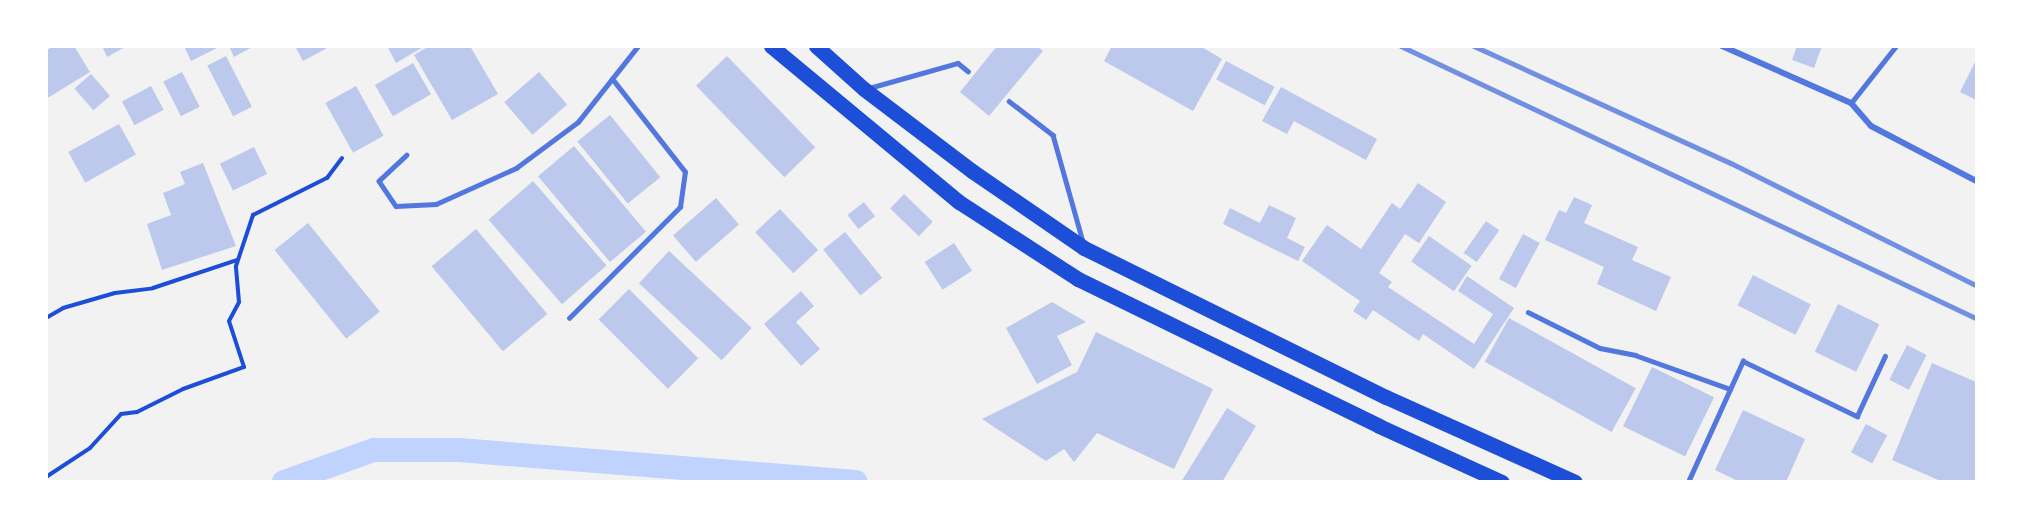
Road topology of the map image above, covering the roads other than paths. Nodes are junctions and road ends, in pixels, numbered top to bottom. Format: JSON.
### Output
{"nodes":[{"id":1,"x":638,"y":46,"type":"edge"},
{"id":2,"x":771,"y":46,"type":"edge"},
{"id":3,"x":816,"y":46,"type":"edge"},
{"id":4,"x":1722,"y":46,"type":"edge"},
{"id":5,"x":1896,"y":46,"type":"edge"},
{"id":6,"x":968,"y":71,"type":"dead end"},
{"id":7,"x":612,"y":79,"type":"junction"},
{"id":8,"x":864,"y":89,"type":"junction"},
{"id":9,"x":1009,"y":101,"type":"dead end"},
{"id":10,"x":1851,"y":103,"type":"junction"},
{"id":11,"x":408,"y":155,"type":"dead end"},
{"id":12,"x":1977,"y":181,"type":"edge"},
{"id":13,"x":1084,"y":248,"type":"junction"},
{"id":14,"x":1528,"y":312,"type":"dead end"},
{"id":15,"x":569,"y":318,"type":"dead end"},
{"id":16,"x":1885,"y":356,"type":"dead end"},
{"id":17,"x":1730,"y":389,"type":"junction"},
{"id":18,"x":1502,"y":482,"type":"edge"},
{"id":19,"x":1575,"y":482,"type":"edge"},
{"id":20,"x":1688,"y":482,"type":"edge"}],
"edges":[{"from":1,"to":7,"type":"lane"},
{"from":2,"to":18,"type":"main road"},
{"from":3,"to":8,"type":"main road"},
{"from":4,"to":10,"type":"street"},
{"from":5,"to":10,"type":"lane"},
{"from":6,"to":8,"type":"lane"},
{"from":7,"to":11,"type":"lane"},
{"from":7,"to":15,"type":"lane"},
{"from":8,"to":13,"type":"main road"},
{"from":9,"to":13,"type":"lane"},
{"from":10,"to":12,"type":"street"},
{"from":13,"to":19,"type":"main road"},
{"from":14,"to":17,"type":"lane"},
{"from":16,"to":17,"type":"lane"},
{"from":17,"to":20,"type":"lane"}]}
